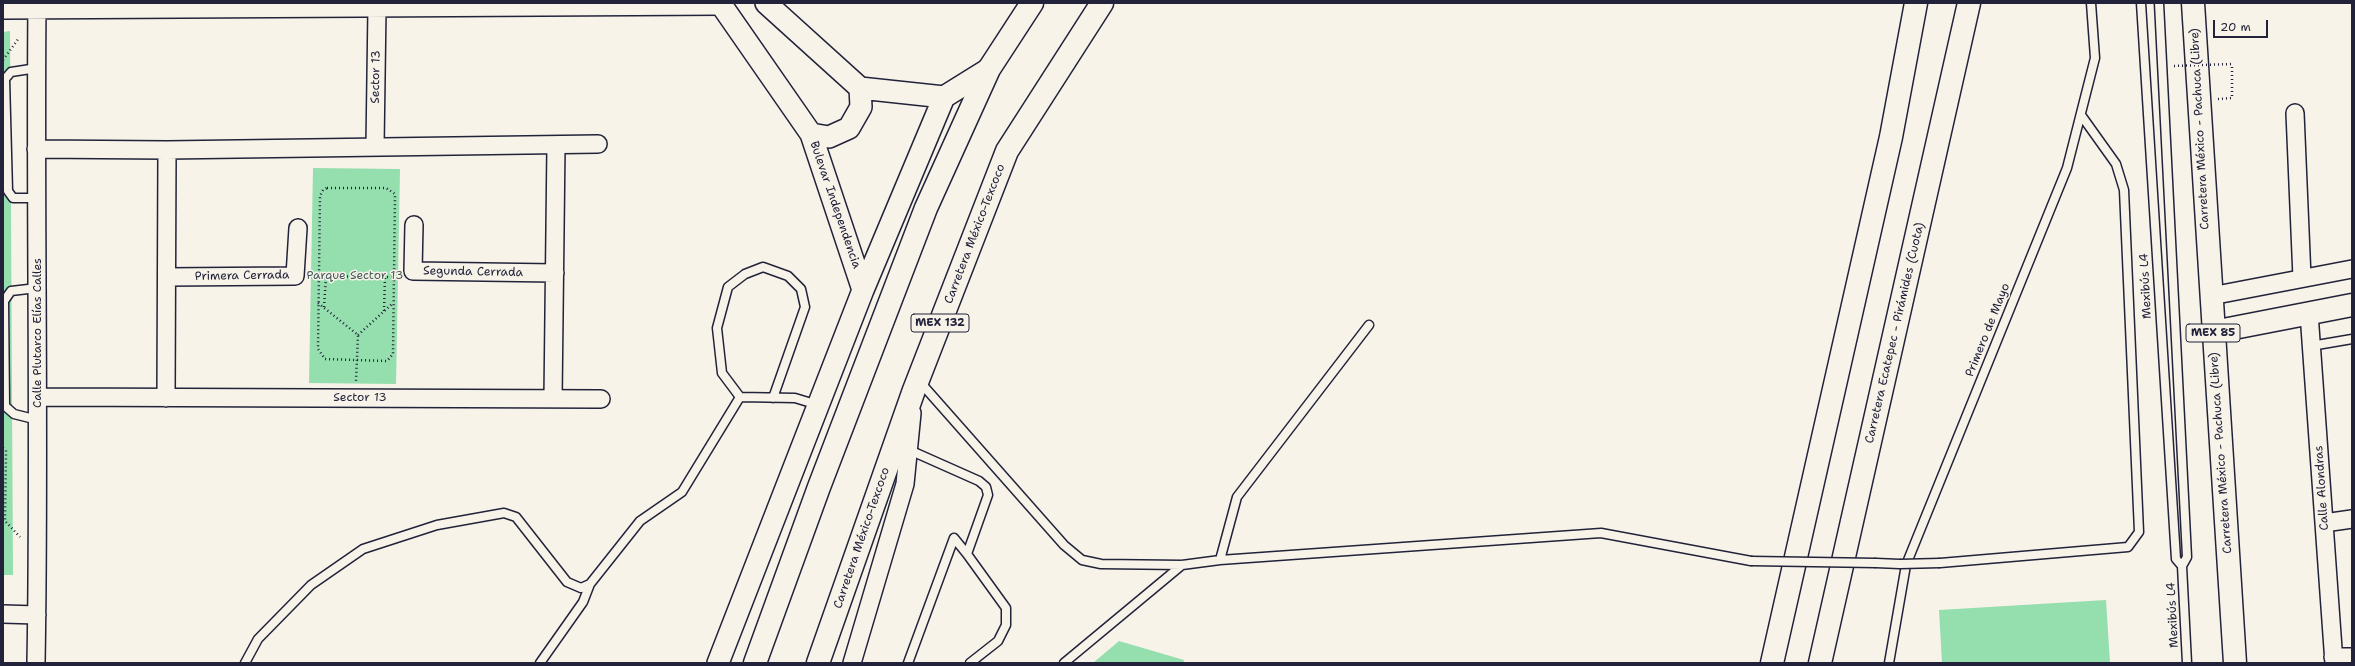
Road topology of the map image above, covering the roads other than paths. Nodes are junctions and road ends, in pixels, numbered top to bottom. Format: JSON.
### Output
{"nodes":[{"id":1,"x":766,"y":3,"type":"edge"},
{"id":2,"x":1032,"y":3,"type":"edge"},
{"id":3,"x":1102,"y":3,"type":"edge"},
{"id":4,"x":1916,"y":3,"type":"edge"},
{"id":5,"x":1969,"y":3,"type":"edge"},
{"id":6,"x":2091,"y":3,"type":"edge"},
{"id":7,"x":2141,"y":3,"type":"edge"},
{"id":8,"x":2159,"y":3,"type":"edge"},
{"id":9,"x":2193,"y":3,"type":"edge"},
{"id":10,"x":721,"y":4,"type":"edge"},
{"id":11,"x":528,"y":5,"type":"edge"},
{"id":12,"x":37,"y":6,"type":"edge"},
{"id":13,"x":212,"y":6,"type":"edge"},
{"id":14,"x":377,"y":8,"type":"junction"},
{"id":15,"x":3,"y":10,"type":"edge"},
{"id":16,"x":37,"y":68,"type":"junction"},
{"id":17,"x":989,"y":69,"type":"junction"},
{"id":18,"x":860,"y":88,"type":"junction"},
{"id":19,"x":944,"y":97,"type":"junction"},
{"id":20,"x":2295,"y":113,"type":"dead end"},
{"id":21,"x":2081,"y":115,"type":"junction"},
{"id":22,"x":811,"y":134,"type":"junction"},
{"id":23,"x":598,"y":144,"type":"dead end"},
{"id":24,"x":556,"y":145,"type":"junction"},
{"id":25,"x":375,"y":146,"type":"junction"},
{"id":26,"x":36,"y":149,"type":"junction"},
{"id":27,"x":167,"y":150,"type":"junction"},
{"id":28,"x":36,"y":198,"type":"junction"},
{"id":29,"x":414,"y":225,"type":"dead end"},
{"id":30,"x":298,"y":228,"type":"dead end"},
{"id":31,"x":2352,"y":269,"type":"edge"},
{"id":32,"x":555,"y":273,"type":"junction"},
{"id":33,"x":166,"y":278,"type":"junction"},
{"id":34,"x":2302,"y":278,"type":"junction"},
{"id":35,"x":38,"y":288,"type":"junction"},
{"id":36,"x":863,"y":290,"type":"junction"},
{"id":37,"x":2210,"y":296,"type":"junction"},
{"id":38,"x":2352,"y":305,"type":"edge"},
{"id":39,"x":2309,"y":313,"type":"junction"},
{"id":40,"x":1369,"y":325,"type":"dead end"},
{"id":41,"x":2213,"y":332,"type":"junction"},
{"id":42,"x":2352,"y":339,"type":"edge"},
{"id":43,"x":2311,"y":346,"type":"junction"},
{"id":44,"x":916,"y":385,"type":"junction"},
{"id":45,"x":39,"y":397,"type":"junction"},
{"id":46,"x":740,"y":397,"type":"junction"},
{"id":47,"x":166,"y":398,"type":"junction"},
{"id":48,"x":773,"y":398,"type":"junction"},
{"id":49,"x":553,"y":399,"type":"junction"},
{"id":50,"x":601,"y":399,"type":"dead end"},
{"id":51,"x":818,"y":405,"type":"junction"},
{"id":52,"x":38,"y":420,"type":"junction"},
{"id":53,"x":902,"y":447,"type":"junction"},
{"id":54,"x":2352,"y":519,"type":"edge"},
{"id":55,"x":2324,"y":523,"type":"junction"},
{"id":56,"x":967,"y":554,"type":"junction"},
{"id":57,"x":1220,"y":560,"type":"junction"},
{"id":58,"x":1182,"y":565,"type":"junction"},
{"id":59,"x":2182,"y":566,"type":"junction"},
{"id":60,"x":590,"y":584,"type":"junction"},
{"id":61,"x":3,"y":614,"type":"edge"},
{"id":62,"x":37,"y":615,"type":"junction"},
{"id":63,"x":2352,"y":657,"type":"edge"},
{"id":64,"x":2334,"y":660,"type":"edge"},
{"id":65,"x":36,"y":663,"type":"edge"},
{"id":66,"x":245,"y":663,"type":"edge"},
{"id":67,"x":540,"y":663,"type":"edge"},
{"id":68,"x":718,"y":663,"type":"edge"},
{"id":69,"x":755,"y":663,"type":"edge"},
{"id":70,"x":818,"y":663,"type":"edge"},
{"id":71,"x":852,"y":663,"type":"edge"},
{"id":72,"x":908,"y":663,"type":"edge"},
{"id":73,"x":970,"y":663,"type":"edge"},
{"id":74,"x":1064,"y":663,"type":"edge"},
{"id":75,"x":1772,"y":663,"type":"edge"},
{"id":76,"x":1820,"y":663,"type":"edge"},
{"id":77,"x":1889,"y":663,"type":"edge"},
{"id":78,"x":2187,"y":663,"type":"edge"},
{"id":79,"x":2235,"y":663,"type":"edge"}],
"edges":[{"from":1,"to":18,"type":"street"},
{"from":2,"to":17,"type":"main road"},
{"from":3,"to":44,"type":"main road","name":"Carretera México-Texcoco","number":"MEX 132"},
{"from":4,"to":75,"type":"main road"},
{"from":5,"to":76,"type":"main road","name":"Carretera Ecatepec - Pirámides (Cuota)"},
{"from":6,"to":21,"type":"lane","name":"Primero de Mayo"},
{"from":7,"to":59,"type":"lane","name":"Mexibús L4"},
{"from":8,"to":59,"type":"lane","name":"Mexibús L4"},
{"from":9,"to":37,"type":"main road","name":"Carretera México - Pachuca (Libre)","number":"MEX 85"},
{"from":10,"to":11,"type":"street"},
{"from":10,"to":22,"type":"street","name":"Bulevar Independencia"},
{"from":11,"to":14,"type":"street"},
{"from":12,"to":13,"type":"street"},
{"from":12,"to":15,"type":"street"},
{"from":12,"to":16,"type":"street","name":"Calle Plutarco Elías Calles"},
{"from":13,"to":14,"type":"street"},
{"from":14,"to":25,"type":"street","name":"Sector 13"},
{"from":16,"to":26,"type":"street","name":"Calle Plutarco Elías Calles"},
{"from":16,"to":28,"type":"lane"},
{"from":17,"to":19,"type":"street"},
{"from":17,"to":69,"type":"main road"},
{"from":18,"to":19,"type":"street"},
{"from":18,"to":22,"type":"street"},
{"from":19,"to":36,"type":"street"},
{"from":20,"to":34,"type":"street"},
{"from":21,"to":57,"type":"lane","bridge":true},
{"from":21,"to":77,"type":"lane","name":"Primero de Mayo"},
{"from":22,"to":36,"type":"street","name":"Bulevar Independencia"},
{"from":23,"to":24,"type":"street"},
{"from":24,"to":25,"type":"street"},
{"from":24,"to":32,"type":"street"},
{"from":25,"to":27,"type":"street"},
{"from":26,"to":27,"type":"street"},
{"from":26,"to":28,"type":"street","name":"Calle Plutarco Elías Calles"},
{"from":27,"to":33,"type":"street"},
{"from":28,"to":35,"type":"street","name":"Calle Plutarco Elías Calles"},
{"from":29,"to":32,"type":"street","name":"Segunda Cerrada"},
{"from":30,"to":33,"type":"street","name":"Primera Cerrada"},
{"from":31,"to":34,"type":"street"},
{"from":32,"to":49,"type":"street"},
{"from":33,"to":47,"type":"street"},
{"from":34,"to":37,"type":"street"},
{"from":35,"to":45,"type":"street","name":"Calle Plutarco Elías Calles"},
{"from":35,"to":52,"type":"lane"},
{"from":36,"to":51,"type":"street"},
{"from":37,"to":41,"type":"main road","name":"Carretera México - Pachuca (Libre)","number":"MEX 85"},
{"from":38,"to":39,"type":"main road"},
{"from":39,"to":41,"type":"main road"},
{"from":39,"to":43,"type":"street","name":"Calle Alondras"},
{"from":40,"to":57,"type":"lane"},
{"from":41,"to":79,"type":"main road","name":"Carretera México - Pachuca (Libre)","number":"MEX 85"},
{"from":42,"to":43,"type":"lane"},
{"from":43,"to":55,"type":"street","name":"Calle Alondras"},
{"from":44,"to":53,"type":"main road","name":"Carretera México-Texcoco","number":"MEX 132"},
{"from":44,"to":58,"type":"lane"},
{"from":45,"to":47,"type":"street","name":"Sector 13"},
{"from":45,"to":52,"type":"street","name":"Calle Plutarco Elías Calles"},
{"from":46,"to":48,"type":"lane"},
{"from":46,"to":48,"type":"lane"},
{"from":46,"to":60,"type":"lane"},
{"from":47,"to":49,"type":"street","name":"Sector 13"},
{"from":48,"to":51,"type":"lane"},
{"from":49,"to":50,"type":"street","name":"Sector 13"},
{"from":51,"to":68,"type":"street"},
{"from":52,"to":62,"type":"street","name":"Calle Plutarco Elías Calles"},
{"from":53,"to":56,"type":"lane"},
{"from":53,"to":70,"type":"main road","name":"Carretera México-Texcoco","number":"MEX 132"},
{"from":53,"to":71,"type":"street"},
{"from":54,"to":55,"type":"street"},
{"from":55,"to":64,"type":"street","name":"Calle Alondras"},
{"from":56,"to":72,"type":"lane"},
{"from":56,"to":73,"type":"lane"},
{"from":57,"to":58,"type":"lane"},
{"from":58,"to":74,"type":"lane"},
{"from":59,"to":78,"type":"lane","name":"Mexibús L4"},
{"from":60,"to":66,"type":"lane"},
{"from":60,"to":67,"type":"lane"},
{"from":61,"to":62,"type":"street"},
{"from":62,"to":65,"type":"street","name":"Calle Plutarco Elías Calles"},
{"from":63,"to":64,"type":"street"}]}
